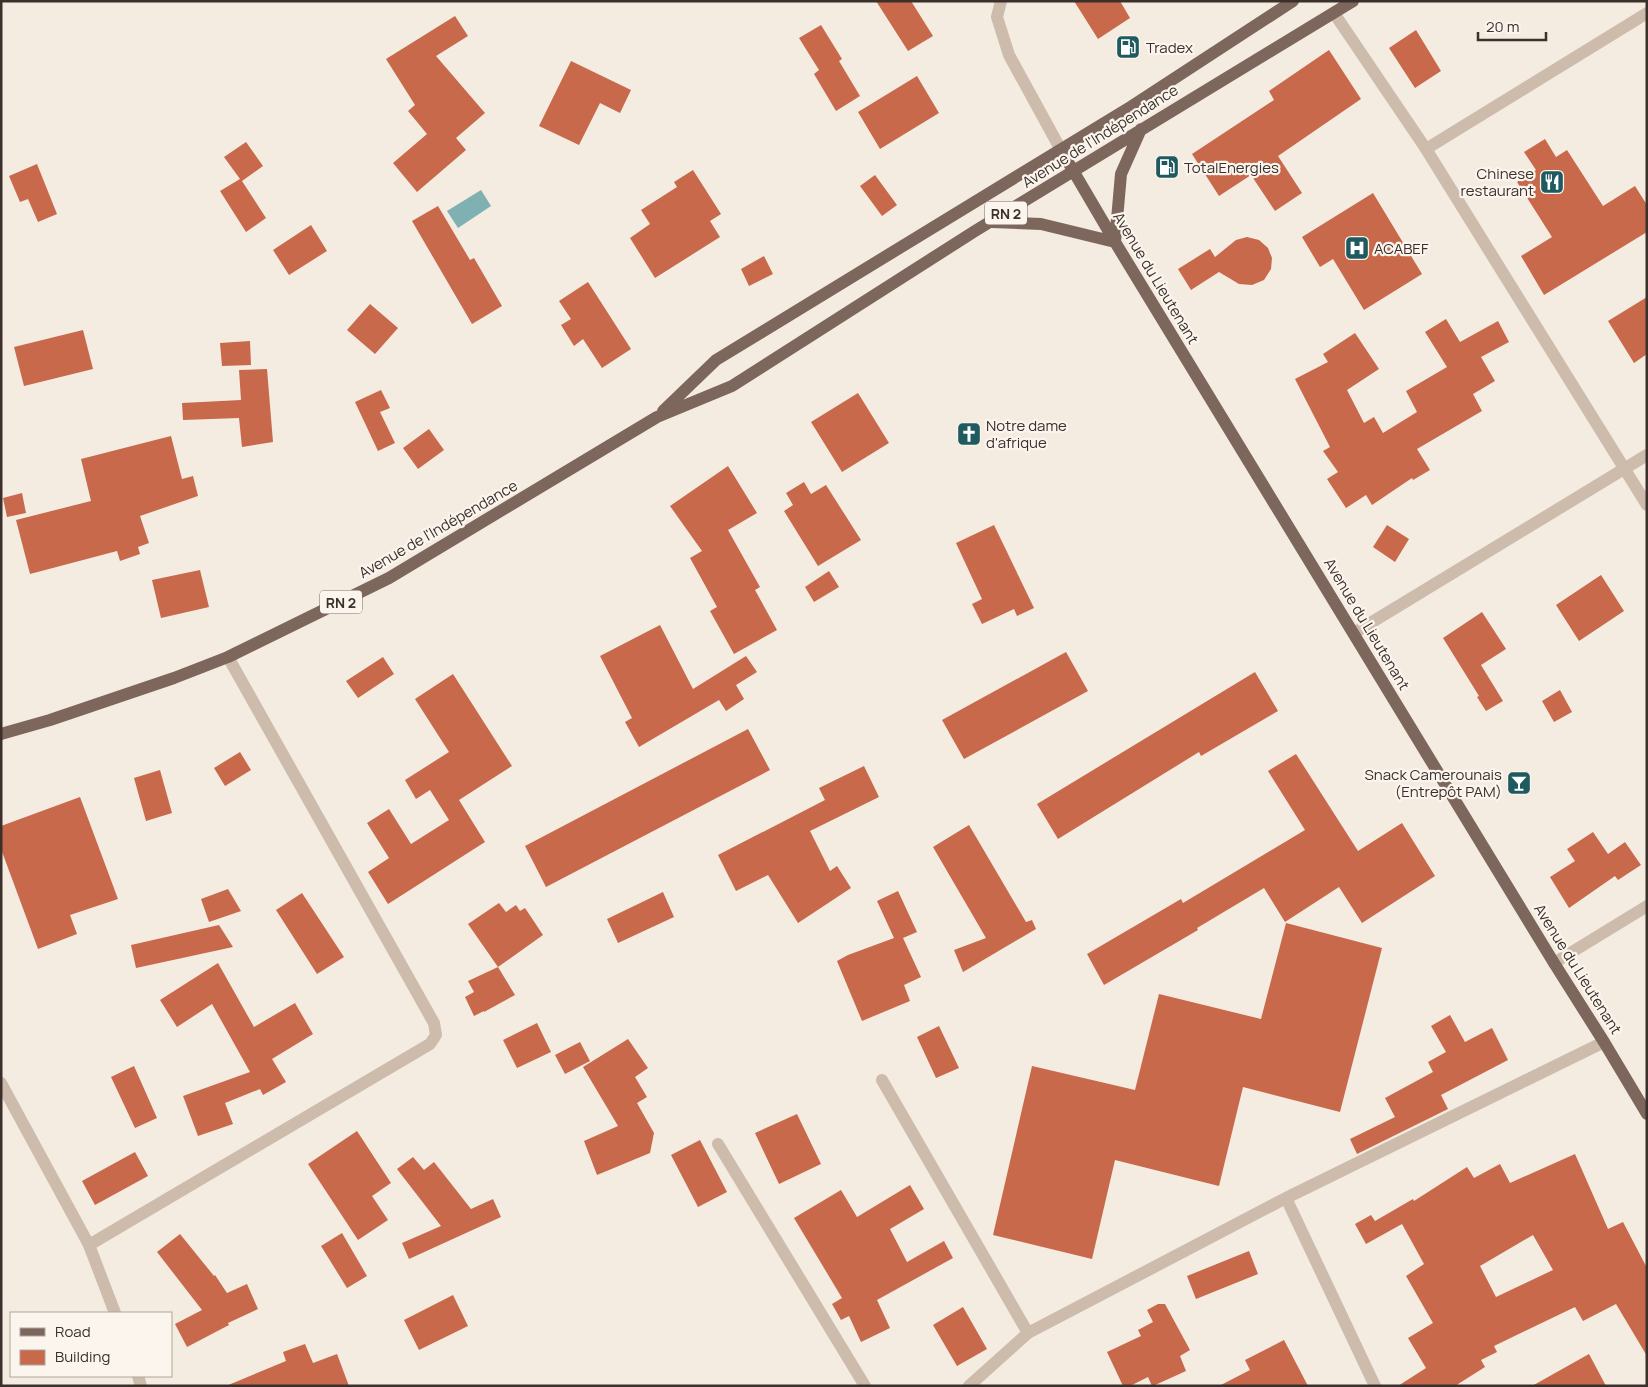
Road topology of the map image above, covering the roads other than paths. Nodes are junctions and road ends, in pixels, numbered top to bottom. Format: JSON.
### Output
{"nodes":[{"id":1,"x":1001,"y":1,"type":"edge"},
{"id":2,"x":1293,"y":1,"type":"edge"},
{"id":3,"x":1352,"y":1,"type":"edge"},
{"id":4,"x":1334,"y":13,"type":"junction"},
{"id":5,"x":1647,"y":13,"type":"edge"},
{"id":6,"x":1141,"y":129,"type":"junction"},
{"id":7,"x":1061,"y":150,"type":"junction"},
{"id":8,"x":1426,"y":150,"type":"junction"},
{"id":9,"x":1073,"y":172,"type":"junction"},
{"id":10,"x":992,"y":222,"type":"junction"},
{"id":11,"x":1115,"y":242,"type":"junction"},
{"id":12,"x":657,"y":417,"type":"junction"},
{"id":13,"x":1647,"y":455,"type":"edge"},
{"id":14,"x":1625,"y":469,"type":"junction"},
{"id":15,"x":1647,"y":505,"type":"edge"},
{"id":16,"x":1354,"y":633,"type":"junction"},
{"id":17,"x":228,"y":657,"type":"junction"},
{"id":18,"x":1,"y":734,"type":"edge"},
{"id":19,"x":1647,"y":906,"type":"edge"},
{"id":20,"x":1554,"y":963,"type":"junction"},
{"id":21,"x":1604,"y":1042,"type":"junction"},
{"id":22,"x":882,"y":1080,"type":"dead end"},
{"id":23,"x":1,"y":1083,"type":"edge"},
{"id":24,"x":1647,"y":1114,"type":"edge"},
{"id":25,"x":718,"y":1144,"type":"dead end"},
{"id":26,"x":1286,"y":1198,"type":"junction"},
{"id":27,"x":89,"y":1245,"type":"junction"},
{"id":28,"x":115,"y":1312,"type":"edge"},
{"id":29,"x":1028,"y":1333,"type":"junction"},
{"id":30,"x":865,"y":1386,"type":"edge"},
{"id":31,"x":969,"y":1386,"type":"edge"},
{"id":32,"x":1375,"y":1386,"type":"edge"}],
"edges":[{"from":1,"to":7,"type":"street"},
{"from":2,"to":7,"type":"main road","name":"Avenue de l'Indépendance","number":"RN 2"},
{"from":3,"to":4,"type":"main road","name":"Avenue de l'Indépendance","number":"RN 2"},
{"from":4,"to":6,"type":"main road","name":"Avenue de l'Indépendance","number":"RN 2"},
{"from":4,"to":8,"type":"street"},
{"from":5,"to":8,"type":"street"},
{"from":6,"to":9,"type":"main road","name":"Avenue de l'Indépendance","number":"RN 2"},
{"from":6,"to":11,"type":"main road"},
{"from":7,"to":9,"type":"main road","name":"Avenue du Lieutenant"},
{"from":7,"to":12,"type":"main road","name":"Avenue de l'Indépendance","number":"RN 2"},
{"from":8,"to":14,"type":"street"},
{"from":9,"to":10,"type":"main road","name":"Avenue de l'Indépendance","number":"RN 2"},
{"from":9,"to":11,"type":"main road","name":"Avenue du Lieutenant"},
{"from":10,"to":11,"type":"main road"},
{"from":10,"to":12,"type":"main road","name":"Avenue de l'Indépendance","number":"RN 2"},
{"from":11,"to":16,"type":"main road","name":"Avenue du Lieutenant"},
{"from":12,"to":17,"type":"main road","name":"Avenue de l'Indépendance","number":"RN 2"},
{"from":13,"to":14,"type":"street"},
{"from":14,"to":15,"type":"street"},
{"from":14,"to":16,"type":"street"},
{"from":16,"to":20,"type":"main road","name":"Avenue du Lieutenant"},
{"from":17,"to":18,"type":"main road","name":"Avenue de l'Indépendance","number":"RN 2"},
{"from":17,"to":27,"type":"street"},
{"from":19,"to":20,"type":"street"},
{"from":20,"to":21,"type":"main road","name":"Avenue du Lieutenant"},
{"from":21,"to":24,"type":"main road","name":"Avenue du Lieutenant"},
{"from":21,"to":26,"type":"street"},
{"from":22,"to":29,"type":"street"},
{"from":23,"to":27,"type":"street"},
{"from":25,"to":30,"type":"street"},
{"from":26,"to":29,"type":"street"},
{"from":26,"to":32,"type":"street"},
{"from":27,"to":28,"type":"street"},
{"from":29,"to":31,"type":"street"}]}
